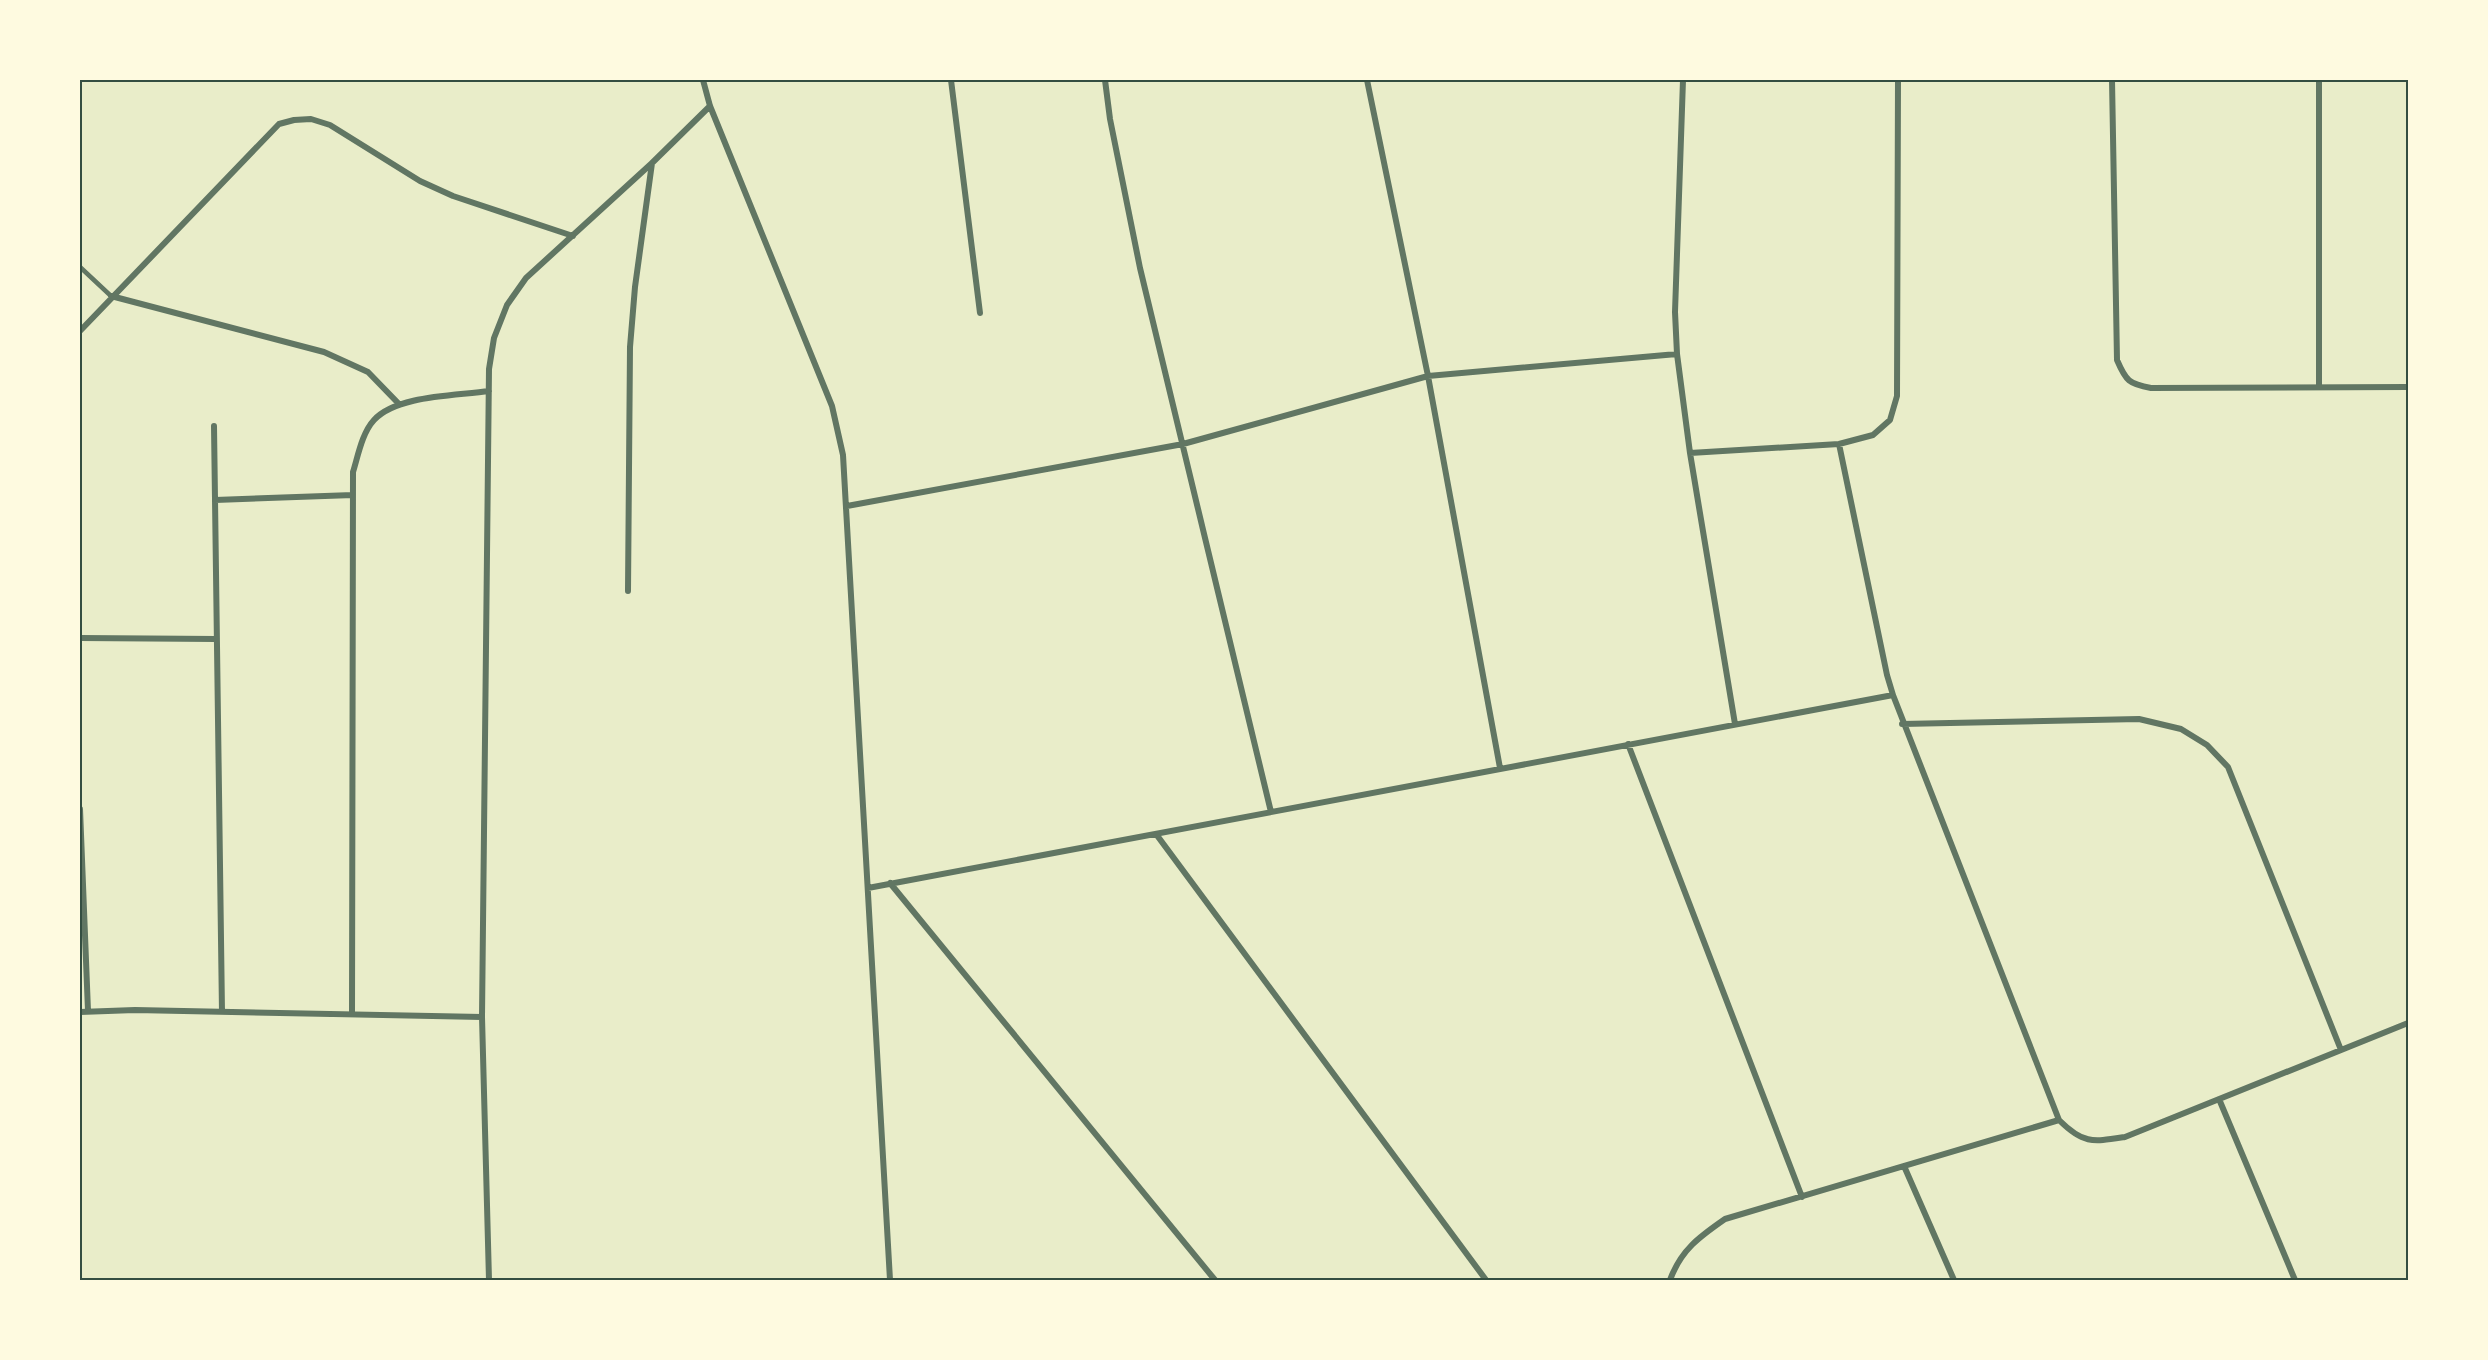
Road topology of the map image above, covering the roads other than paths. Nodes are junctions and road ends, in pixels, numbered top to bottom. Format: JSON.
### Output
{"nodes":[{"id":1,"x":703,"y":80,"type":"edge"},
{"id":2,"x":951,"y":80,"type":"edge"},
{"id":3,"x":1105,"y":80,"type":"edge"},
{"id":4,"x":1367,"y":80,"type":"edge"},
{"id":5,"x":1683,"y":80,"type":"edge"},
{"id":6,"x":1898,"y":80,"type":"edge"},
{"id":7,"x":2112,"y":80,"type":"edge"},
{"id":8,"x":2319,"y":80,"type":"edge"},
{"id":9,"x":710,"y":106,"type":"junction"},
{"id":10,"x":652,"y":163,"type":"junction"},
{"id":11,"x":573,"y":236,"type":"junction"},
{"id":12,"x":80,"y":267,"type":"edge"},
{"id":13,"x":111,"y":296,"type":"junction"},
{"id":14,"x":980,"y":313,"type":"dead end"},
{"id":15,"x":80,"y":331,"type":"edge"},
{"id":16,"x":1677,"y":354,"type":"junction"},
{"id":17,"x":1428,"y":376,"type":"junction"},
{"id":18,"x":2319,"y":387,"type":"junction"},
{"id":19,"x":2409,"y":387,"type":"edge"},
{"id":20,"x":489,"y":392,"type":"junction"},
{"id":21,"x":399,"y":404,"type":"junction"},
{"id":22,"x":214,"y":426,"type":"dead end"},
{"id":23,"x":1183,"y":444,"type":"junction"},
{"id":24,"x":1839,"y":444,"type":"junction"},
{"id":25,"x":1690,"y":453,"type":"junction"},
{"id":26,"x":353,"y":495,"type":"junction"},
{"id":27,"x":214,"y":500,"type":"junction"},
{"id":28,"x":847,"y":506,"type":"junction"},
{"id":29,"x":628,"y":591,"type":"dead end"},
{"id":30,"x":80,"y":639,"type":"edge"},
{"id":31,"x":216,"y":639,"type":"junction"},
{"id":32,"x":1893,"y":694,"type":"junction"},
{"id":33,"x":1735,"y":724,"type":"junction"},
{"id":34,"x":1902,"y":724,"type":"junction"},
{"id":35,"x":1628,"y":744,"type":"junction"},
{"id":36,"x":1500,"y":768,"type":"junction"},
{"id":37,"x":80,"y":809,"type":"edge"},
{"id":38,"x":1271,"y":812,"type":"junction"},
{"id":39,"x":1156,"y":834,"type":"junction"},
{"id":40,"x":891,"y":884,"type":"junction"},
{"id":41,"x":868,"y":888,"type":"junction"},
{"id":42,"x":88,"y":1011,"type":"junction"},
{"id":43,"x":80,"y":1012,"type":"edge"},
{"id":44,"x":222,"y":1012,"type":"junction"},
{"id":45,"x":352,"y":1014,"type":"junction"},
{"id":46,"x":482,"y":1017,"type":"junction"},
{"id":47,"x":2409,"y":1023,"type":"edge"},
{"id":48,"x":2341,"y":1050,"type":"junction"},
{"id":49,"x":2219,"y":1099,"type":"junction"},
{"id":50,"x":2059,"y":1120,"type":"junction"},
{"id":51,"x":1904,"y":1166,"type":"junction"},
{"id":52,"x":1802,"y":1197,"type":"junction"},
{"id":53,"x":489,"y":1281,"type":"edge"},
{"id":54,"x":890,"y":1281,"type":"edge"},
{"id":55,"x":1215,"y":1281,"type":"edge"},
{"id":56,"x":1486,"y":1281,"type":"edge"},
{"id":57,"x":1670,"y":1281,"type":"edge"},
{"id":58,"x":1954,"y":1281,"type":"edge"},
{"id":59,"x":2295,"y":1281,"type":"edge"}],
"edges":[{"from":1,"to":9,"type":"street"},
{"from":2,"to":14,"type":"street"},
{"from":3,"to":23,"type":"street"},
{"from":4,"to":17,"type":"street"},
{"from":5,"to":16,"type":"street"},
{"from":6,"to":24,"type":"street"},
{"from":7,"to":18,"type":"street"},
{"from":8,"to":18,"type":"street"},
{"from":9,"to":10,"type":"street"},
{"from":9,"to":28,"type":"street"},
{"from":10,"to":11,"type":"street"},
{"from":10,"to":29,"type":"street"},
{"from":11,"to":13,"type":"street"},
{"from":11,"to":20,"type":"street"},
{"from":12,"to":13,"type":"lane"},
{"from":13,"to":15,"type":"street"},
{"from":13,"to":21,"type":"street"},
{"from":16,"to":17,"type":"street"},
{"from":16,"to":25,"type":"street"},
{"from":17,"to":23,"type":"street"},
{"from":17,"to":36,"type":"street"},
{"from":18,"to":19,"type":"street"},
{"from":20,"to":21,"type":"street"},
{"from":20,"to":46,"type":"street"},
{"from":21,"to":26,"type":"street"},
{"from":22,"to":27,"type":"street"},
{"from":23,"to":28,"type":"street"},
{"from":23,"to":38,"type":"street"},
{"from":24,"to":25,"type":"street"},
{"from":24,"to":32,"type":"street"},
{"from":25,"to":33,"type":"street"},
{"from":26,"to":27,"type":"street"},
{"from":26,"to":45,"type":"street"},
{"from":27,"to":31,"type":"street"},
{"from":28,"to":41,"type":"street"},
{"from":30,"to":31,"type":"street"},
{"from":31,"to":44,"type":"street"},
{"from":32,"to":33,"type":"street"},
{"from":32,"to":34,"type":"street"},
{"from":33,"to":35,"type":"street"},
{"from":34,"to":48,"type":"street"},
{"from":34,"to":50,"type":"street"},
{"from":35,"to":36,"type":"street"},
{"from":35,"to":52,"type":"street"},
{"from":36,"to":38,"type":"street"},
{"from":37,"to":42,"type":"street"},
{"from":38,"to":39,"type":"street"},
{"from":39,"to":40,"type":"street"},
{"from":39,"to":56,"type":"street"},
{"from":40,"to":41,"type":"street"},
{"from":40,"to":55,"type":"street"},
{"from":41,"to":54,"type":"street"},
{"from":42,"to":43,"type":"street"},
{"from":42,"to":44,"type":"street"},
{"from":44,"to":45,"type":"street"},
{"from":45,"to":46,"type":"street"},
{"from":46,"to":53,"type":"street"},
{"from":47,"to":48,"type":"street"},
{"from":48,"to":49,"type":"street"},
{"from":49,"to":50,"type":"street"},
{"from":49,"to":59,"type":"street"},
{"from":50,"to":51,"type":"street"},
{"from":51,"to":52,"type":"street"},
{"from":51,"to":58,"type":"street"},
{"from":52,"to":57,"type":"street"}]}
